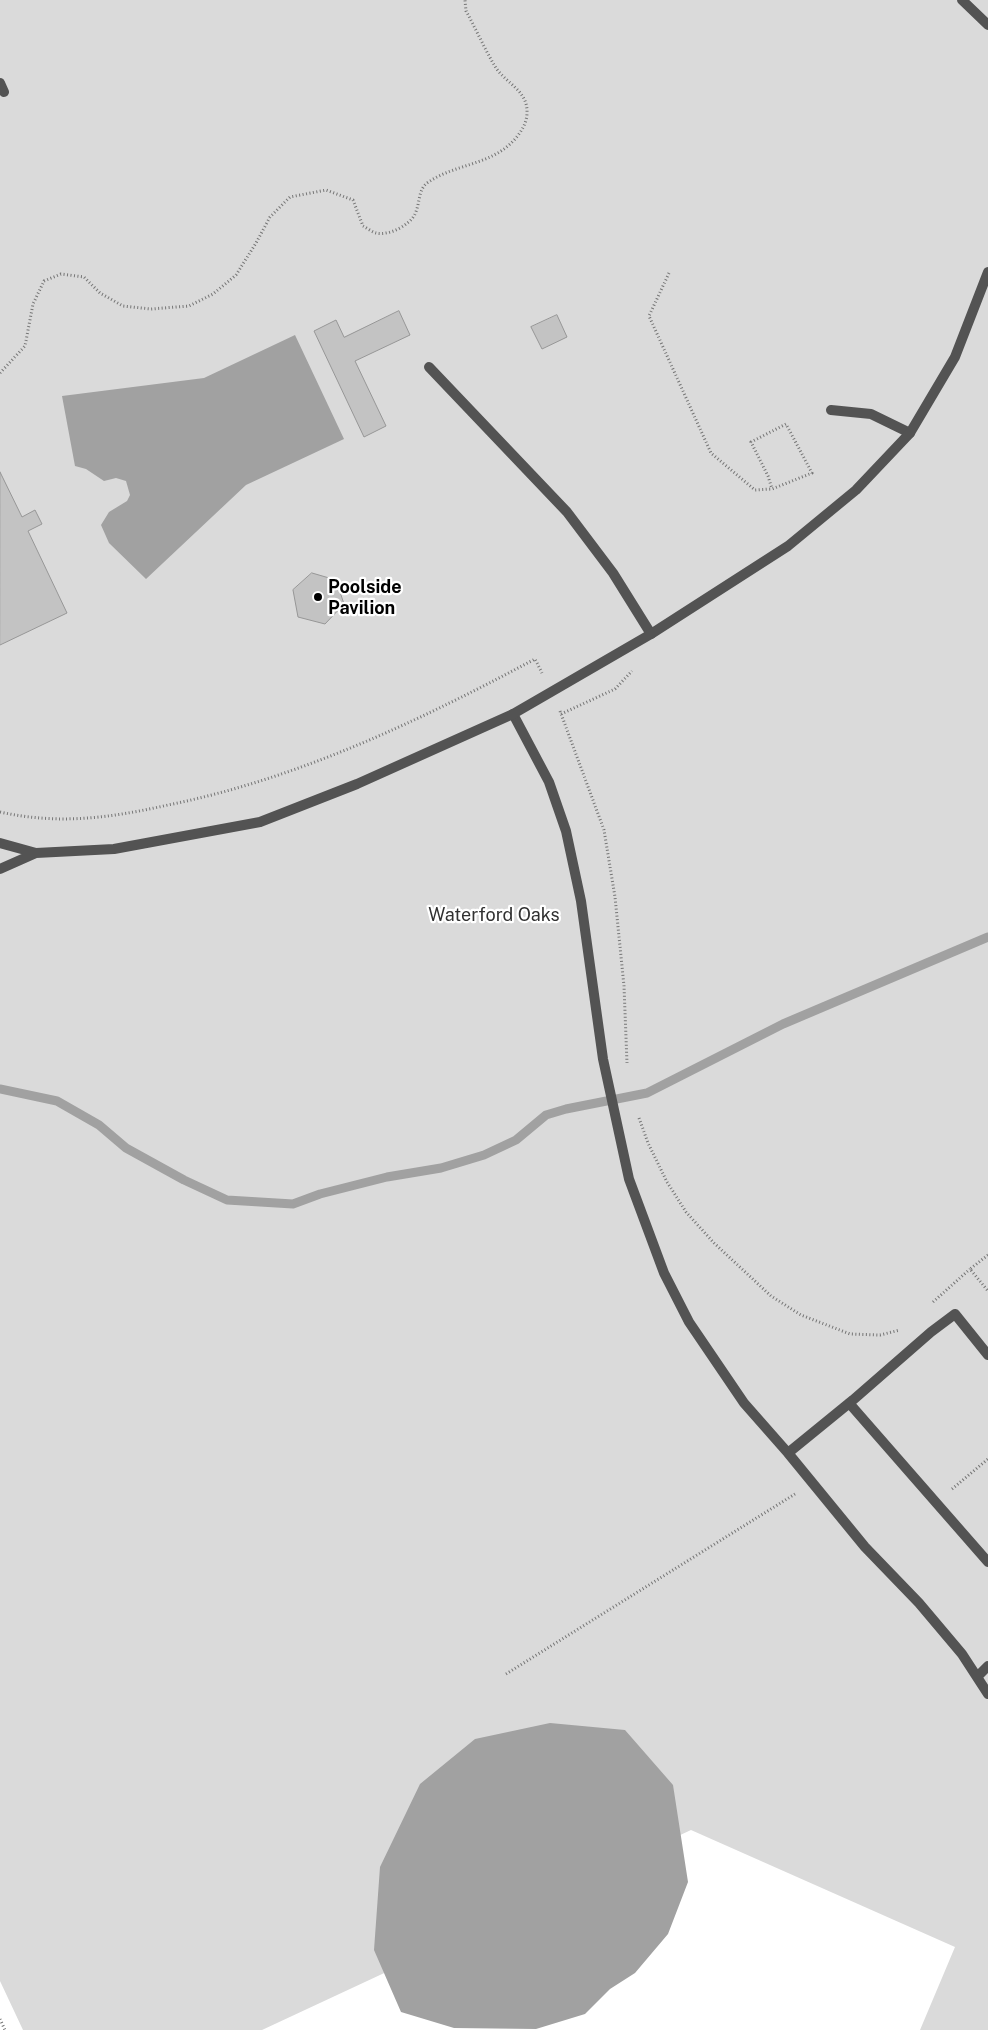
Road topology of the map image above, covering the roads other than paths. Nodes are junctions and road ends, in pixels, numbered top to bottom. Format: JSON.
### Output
{"nodes":[{"id":1,"x":962,"y":0,"type":"edge"},
{"id":2,"x":988,"y":25,"type":"edge"},
{"id":3,"x":988,"y":272,"type":"edge"},
{"id":4,"x":429,"y":367,"type":"dead end"},
{"id":5,"x":831,"y":410,"type":"dead end"},
{"id":6,"x":910,"y":433,"type":"junction"},
{"id":7,"x":651,"y":634,"type":"junction"},
{"id":8,"x":513,"y":714,"type":"junction"},
{"id":9,"x":0,"y":842,"type":"edge"},
{"id":10,"x":36,"y":852,"type":"junction"},
{"id":11,"x":0,"y":869,"type":"edge"},
{"id":12,"x":988,"y":1355,"type":"edge"},
{"id":13,"x":849,"y":1403,"type":"junction"},
{"id":14,"x":788,"y":1453,"type":"junction"},
{"id":15,"x":988,"y":1562,"type":"edge"},
{"id":16,"x":988,"y":1666,"type":"edge"},
{"id":17,"x":977,"y":1677,"type":"junction"},
{"id":18,"x":988,"y":1694,"type":"edge"}],
"edges":[{"from":1,"to":2,"type":"street"},
{"from":3,"to":6,"type":"street"},
{"from":4,"to":7,"type":"street"},
{"from":5,"to":6,"type":"street"},
{"from":6,"to":7,"type":"street"},
{"from":7,"to":8,"type":"street"},
{"from":8,"to":10,"type":"street"},
{"from":8,"to":14,"type":"street"},
{"from":9,"to":10,"type":"street"},
{"from":10,"to":11,"type":"street"},
{"from":12,"to":13,"type":"street"},
{"from":13,"to":14,"type":"street"},
{"from":13,"to":15,"type":"street"},
{"from":14,"to":17,"type":"street"},
{"from":16,"to":17,"type":"street"},
{"from":17,"to":18,"type":"street"}]}
